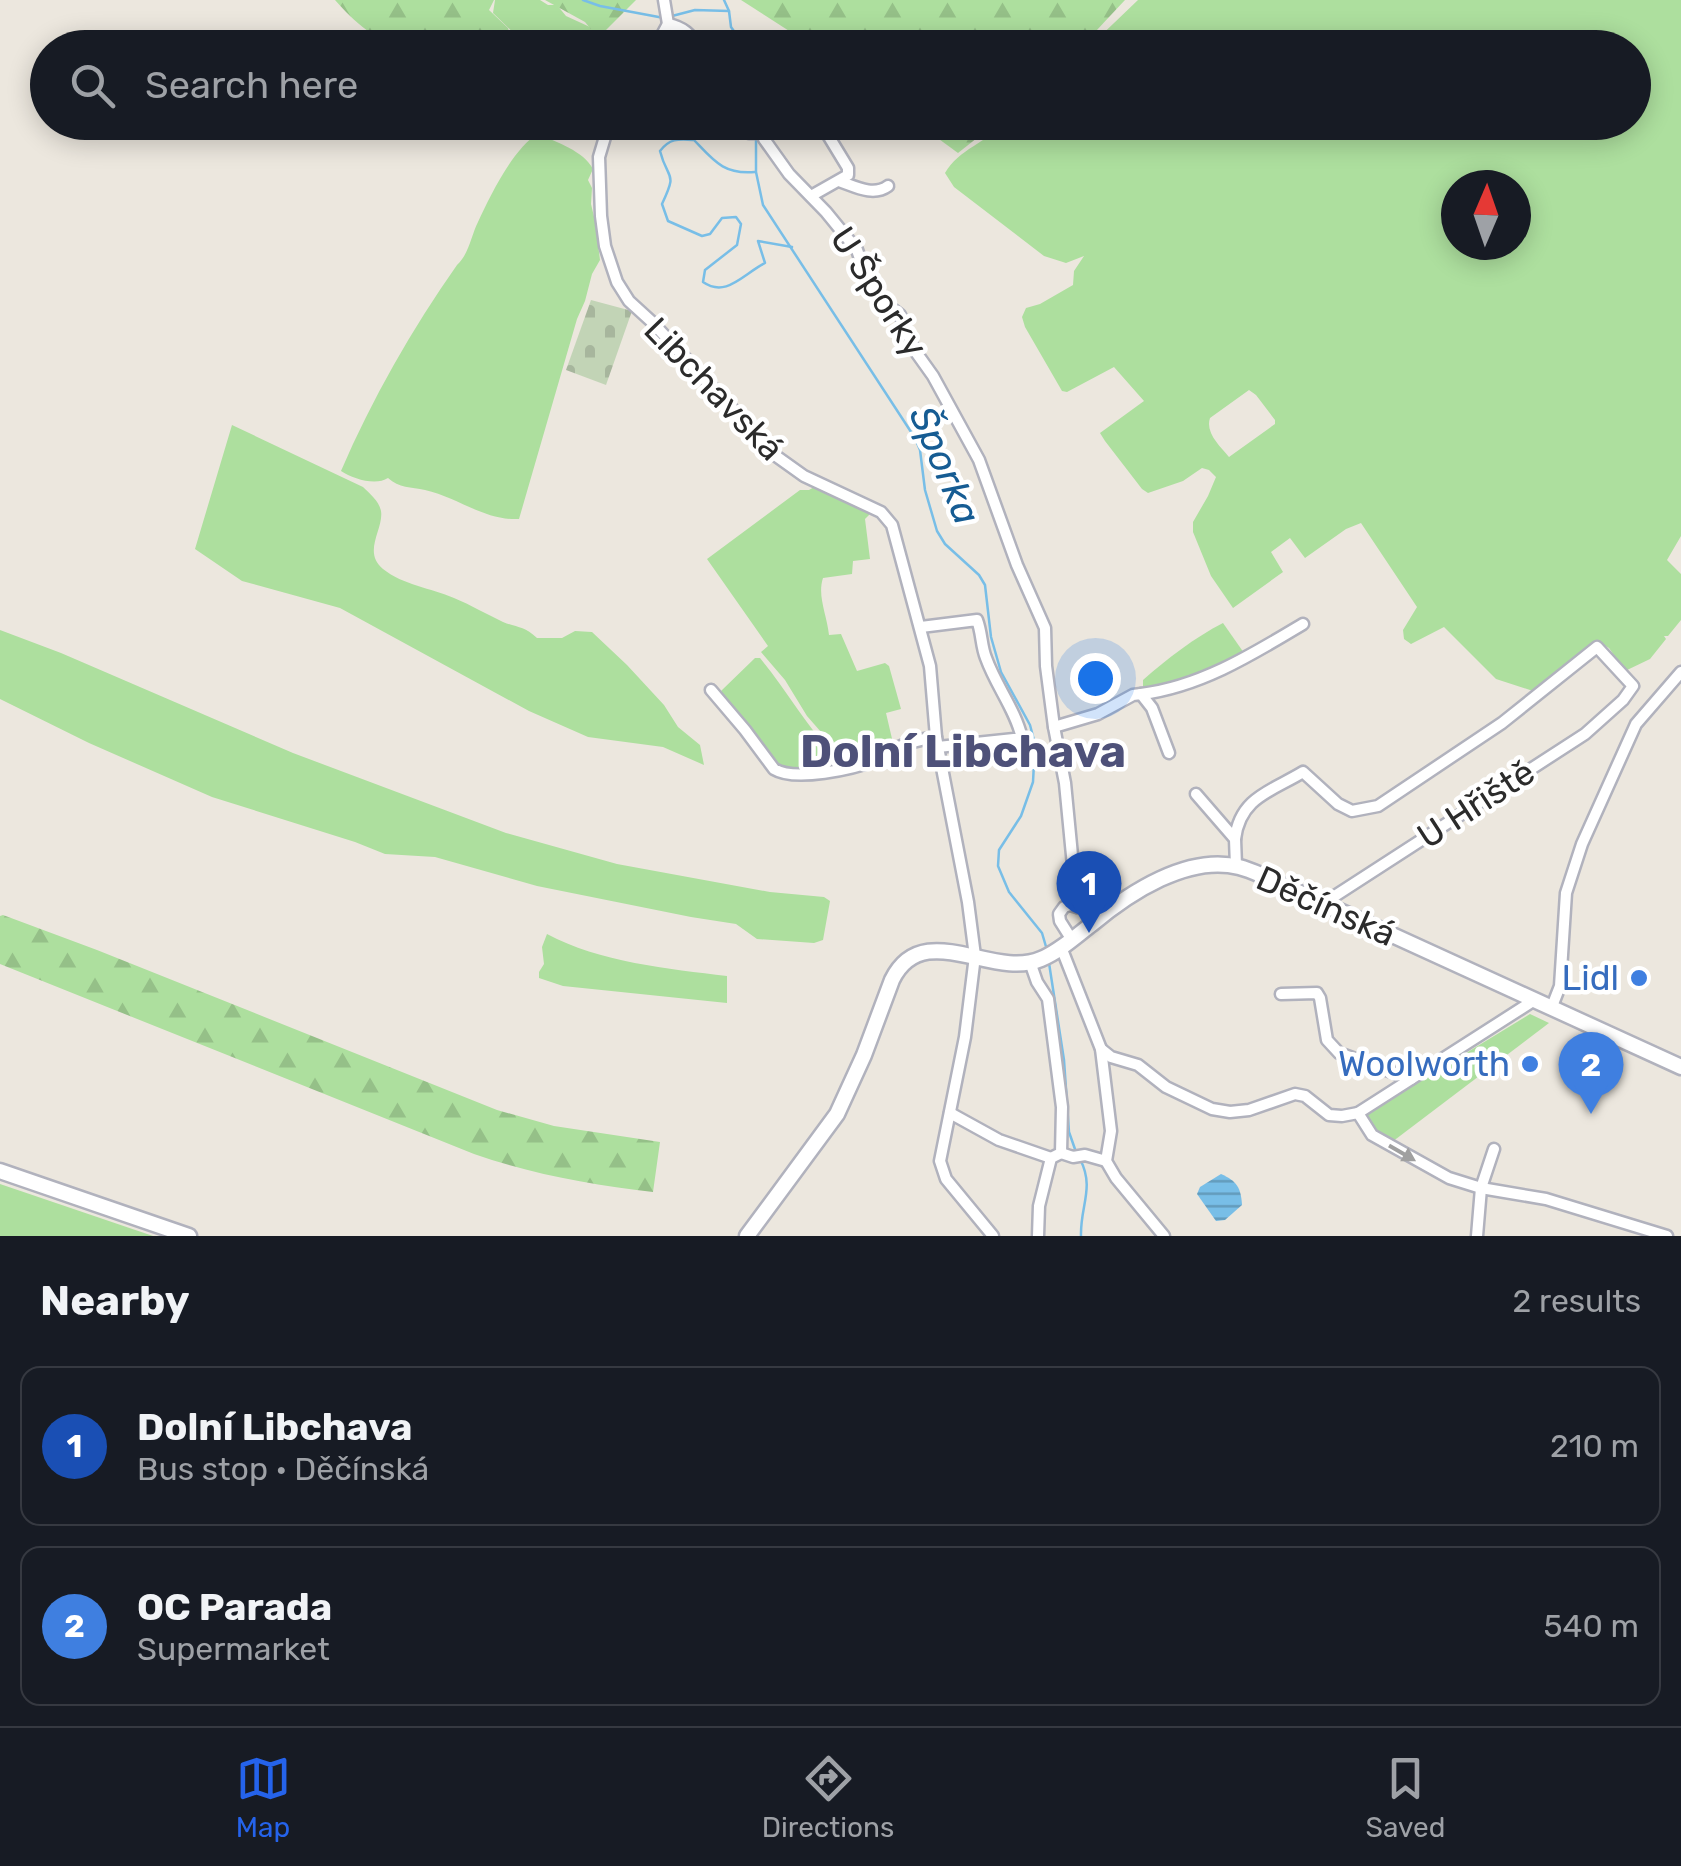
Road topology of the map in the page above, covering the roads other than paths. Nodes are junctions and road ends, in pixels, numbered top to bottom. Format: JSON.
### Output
{"nodes":[{"id":1,"x":664,"y":0,"type":"edge"},
{"id":2,"x":668,"y":19,"type":"junction"},
{"id":3,"x":663,"y":30,"type":"edge"},
{"id":4,"x":684,"y":30,"type":"edge"},
{"id":5,"x":604,"y":140,"type":"edge"},
{"id":6,"x":765,"y":140,"type":"edge"},
{"id":7,"x":831,"y":140,"type":"edge"},
{"id":8,"x":839,"y":180,"type":"junction"},
{"id":9,"x":888,"y":186,"type":"dead end"},
{"id":10,"x":812,"y":196,"type":"junction"},
{"id":11,"x":1303,"y":624,"type":"dead end"},
{"id":12,"x":921,"y":627,"type":"junction"},
{"id":13,"x":1681,"y":672,"type":"edge"},
{"id":14,"x":712,"y":690,"type":"dead end"},
{"id":15,"x":1141,"y":694,"type":"junction"},
{"id":16,"x":1054,"y":727,"type":"junction"},
{"id":17,"x":937,"y":742,"type":"junction"},
{"id":18,"x":1170,"y":753,"type":"dead end"},
{"id":19,"x":1196,"y":794,"type":"dead end"},
{"id":20,"x":1235,"y":839,"type":"junction"},
{"id":21,"x":1236,"y":866,"type":"junction"},
{"id":22,"x":1324,"y":903,"type":"junction"},
{"id":23,"x":1076,"y":907,"type":"junction"},
{"id":24,"x":1092,"y":923,"type":"junction"},
{"id":25,"x":1063,"y":946,"type":"junction"},
{"id":26,"x":976,"y":956,"type":"junction"},
{"id":27,"x":1035,"y":961,"type":"junction"},
{"id":28,"x":1281,"y":994,"type":"dead end"},
{"id":29,"x":1533,"y":1000,"type":"junction"},
{"id":30,"x":1551,"y":1009,"type":"junction"},
{"id":31,"x":1102,"y":1049,"type":"junction"},
{"id":32,"x":1681,"y":1067,"type":"edge"},
{"id":33,"x":1411,"y":1079,"type":"junction"},
{"id":34,"x":950,"y":1113,"type":"junction"},
{"id":35,"x":1360,"y":1116,"type":"junction"},
{"id":36,"x":1494,"y":1149,"type":"dead end"},
{"id":37,"x":1056,"y":1155,"type":"junction"},
{"id":38,"x":1106,"y":1160,"type":"junction"},
{"id":39,"x":0,"y":1171,"type":"edge"},
{"id":40,"x":1481,"y":1188,"type":"junction"},
{"id":41,"x":1639,"y":1231,"type":"edge"},
{"id":42,"x":188,"y":1236,"type":"edge"},
{"id":43,"x":747,"y":1236,"type":"edge"},
{"id":44,"x":993,"y":1236,"type":"edge"},
{"id":45,"x":1038,"y":1236,"type":"edge"},
{"id":46,"x":1164,"y":1236,"type":"edge"},
{"id":47,"x":1477,"y":1236,"type":"edge"},
{"id":48,"x":1667,"y":1236,"type":"edge"}],
"edges":[{"from":1,"to":2,"type":"street"},
{"from":2,"to":3,"type":"street"},
{"from":2,"to":4,"type":"street"},
{"from":5,"to":12,"type":"street","name":"Libchavská"},
{"from":6,"to":10,"type":"street","name":"U Šporky"},
{"from":7,"to":8,"type":"street","name":"U Šporky"},
{"from":8,"to":9,"type":"street","name":"U Šporky"},
{"from":8,"to":10,"type":"street","name":"U Šporky"},
{"from":10,"to":16,"type":"street","name":"U Šporky"},
{"from":11,"to":15,"type":"street"},
{"from":12,"to":17,"type":"street","name":"Libchavská"},
{"from":12,"to":17,"type":"street"},
{"from":13,"to":30,"type":"street"},
{"from":14,"to":17,"type":"street"},
{"from":15,"to":16,"type":"street"},
{"from":15,"to":18,"type":"street"},
{"from":16,"to":23,"type":"street","name":"U Šporky"},
{"from":17,"to":26,"type":"street","name":"Libchavská"},
{"from":19,"to":20,"type":"street"},
{"from":20,"to":21,"type":"street"},
{"from":20,"to":22,"type":"street","name":"U Hřiště"},
{"from":21,"to":22,"type":"main road","name":"Děčínská"},
{"from":21,"to":24,"type":"main road","name":"Děčínská"},
{"from":22,"to":29,"type":"main road","name":"Děčínská"},
{"from":23,"to":24,"type":"street"},
{"from":23,"to":25,"type":"street","name":"U Šporky"},
{"from":24,"to":25,"type":"main road","name":"Děčínská"},
{"from":25,"to":27,"type":"main road","name":"Děčínská"},
{"from":25,"to":31,"type":"street"},
{"from":26,"to":27,"type":"main road"},
{"from":26,"to":34,"type":"street","name":"Libchavská"},
{"from":26,"to":43,"type":"main road"},
{"from":27,"to":37,"type":"street"},
{"from":28,"to":33,"type":"street"},
{"from":29,"to":30,"type":"main road","name":"Děčínská"},
{"from":29,"to":33,"type":"street"},
{"from":30,"to":32,"type":"main road","name":"Děčínská"},
{"from":31,"to":35,"type":"street"},
{"from":31,"to":38,"type":"street"},
{"from":33,"to":35,"type":"street"},
{"from":34,"to":37,"type":"street"},
{"from":34,"to":44,"type":"street","name":"Libchavská"},
{"from":35,"to":40,"type":"street","one_way":true},
{"from":36,"to":40,"type":"street"},
{"from":37,"to":38,"type":"street"},
{"from":37,"to":45,"type":"street"},
{"from":38,"to":46,"type":"street"},
{"from":39,"to":42,"type":"main road"},
{"from":40,"to":41,"type":"street"},
{"from":40,"to":47,"type":"street"},
{"from":41,"to":48,"type":"street"}]}
